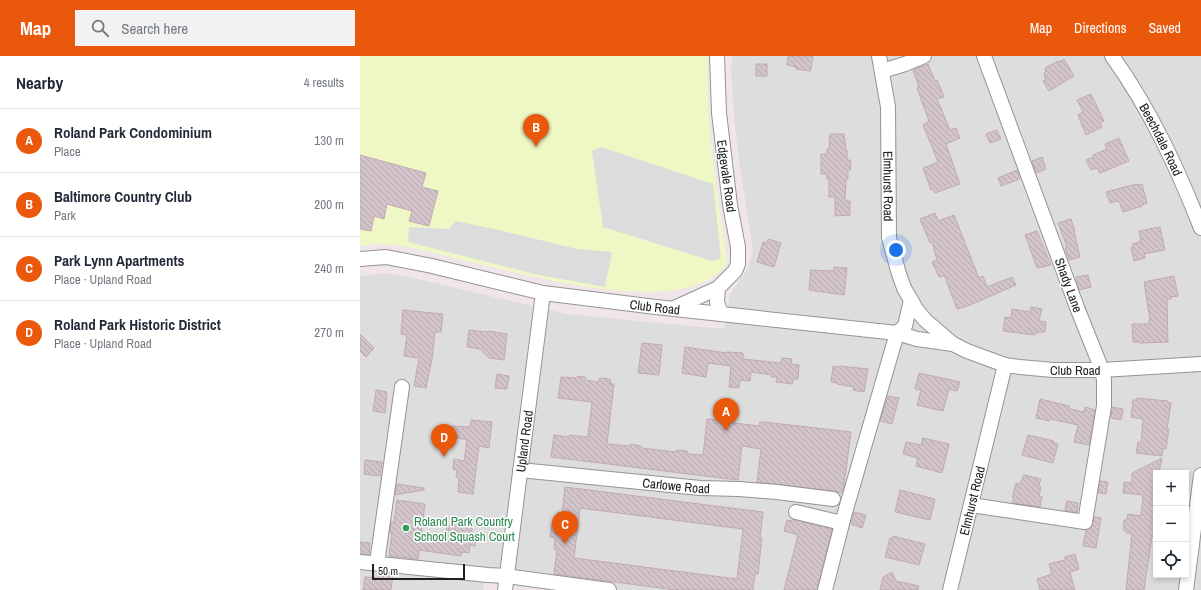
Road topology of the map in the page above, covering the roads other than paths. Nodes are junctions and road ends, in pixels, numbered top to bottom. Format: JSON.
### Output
{"nodes":[{"id":1,"x":717,"y":56,"type":"edge"},
{"id":2,"x":879,"y":56,"type":"edge"},
{"id":3,"x":924,"y":56,"type":"edge"},
{"id":4,"x":984,"y":56,"type":"edge"},
{"id":5,"x":1112,"y":56,"type":"edge"},
{"id":6,"x":882,"y":71,"type":"junction"},
{"id":7,"x":1201,"y":228,"type":"edge"},
{"id":8,"x":360,"y":259,"type":"edge"},
{"id":9,"x":718,"y":288,"type":"junction"},
{"id":10,"x":543,"y":293,"type":"junction"},
{"id":11,"x":912,"y":300,"type":"junction"},
{"id":12,"x":673,"y":309,"type":"junction"},
{"id":13,"x":720,"y":314,"type":"junction"},
{"id":14,"x":897,"y":333,"type":"junction"},
{"id":15,"x":953,"y":344,"type":"junction"},
{"id":16,"x":1201,"y":364,"type":"edge"},
{"id":17,"x":1005,"y":365,"type":"junction"},
{"id":18,"x":1102,"y":370,"type":"junction"},
{"id":19,"x":402,"y":387,"type":"dead end"},
{"id":20,"x":520,"y":470,"type":"junction"},
{"id":21,"x":1201,"y":475,"type":"edge"},
{"id":22,"x":832,"y":499,"type":"dead end"},
{"id":23,"x":971,"y":505,"type":"junction"},
{"id":24,"x":796,"y":512,"type":"dead end"},
{"id":25,"x":842,"y":523,"type":"junction"},
{"id":26,"x":360,"y":562,"type":"edge"},
{"id":27,"x":377,"y":563,"type":"junction"},
{"id":28,"x":506,"y":583,"type":"edge"},
{"id":29,"x":609,"y":590,"type":"edge"},
{"id":30,"x":825,"y":590,"type":"edge"},
{"id":31,"x":950,"y":590,"type":"edge"},
{"id":32,"x":1186,"y":590,"type":"edge"}],
"edges":[{"from":1,"to":9,"type":"street","name":"Edgevale Road"},
{"from":2,"to":6,"type":"street","name":"Elmhurst Road"},
{"from":3,"to":6,"type":"street"},
{"from":4,"to":18,"type":"street","name":"Shady Lane"},
{"from":5,"to":7,"type":"street","name":"Beechdale Road"},
{"from":6,"to":11,"type":"street","name":"Elmhurst Road"},
{"from":8,"to":10,"type":"street","name":"Club Road"},
{"from":9,"to":12,"type":"street","name":"Edgevale Road"},
{"from":9,"to":13,"type":"street"},
{"from":10,"to":12,"type":"street","name":"Club Road"},
{"from":10,"to":20,"type":"street","name":"Upland Road"},
{"from":11,"to":14,"type":"street"},
{"from":11,"to":15,"type":"street","name":"Club Road"},
{"from":12,"to":13,"type":"street","name":"Club Road"},
{"from":13,"to":14,"type":"street","name":"Club Road"},
{"from":14,"to":15,"type":"street","name":"Club Road"},
{"from":14,"to":25,"type":"street"},
{"from":15,"to":17,"type":"street","name":"Club Road"},
{"from":16,"to":18,"type":"street","name":"Club Road"},
{"from":17,"to":18,"type":"street","name":"Club Road"},
{"from":17,"to":23,"type":"street","name":"Elmhurst Road"},
{"from":18,"to":23,"type":"street","name":"Shady Lane"},
{"from":19,"to":27,"type":"street"},
{"from":20,"to":22,"type":"street","name":"Carlowe Road"},
{"from":20,"to":28,"type":"street","name":"Upland Road"},
{"from":21,"to":32,"type":"street"},
{"from":23,"to":31,"type":"street","name":"Elmhurst Road"},
{"from":24,"to":25,"type":"street"},
{"from":25,"to":30,"type":"street"},
{"from":26,"to":27,"type":"street"},
{"from":27,"to":28,"type":"street"},
{"from":28,"to":29,"type":"street"}]}
